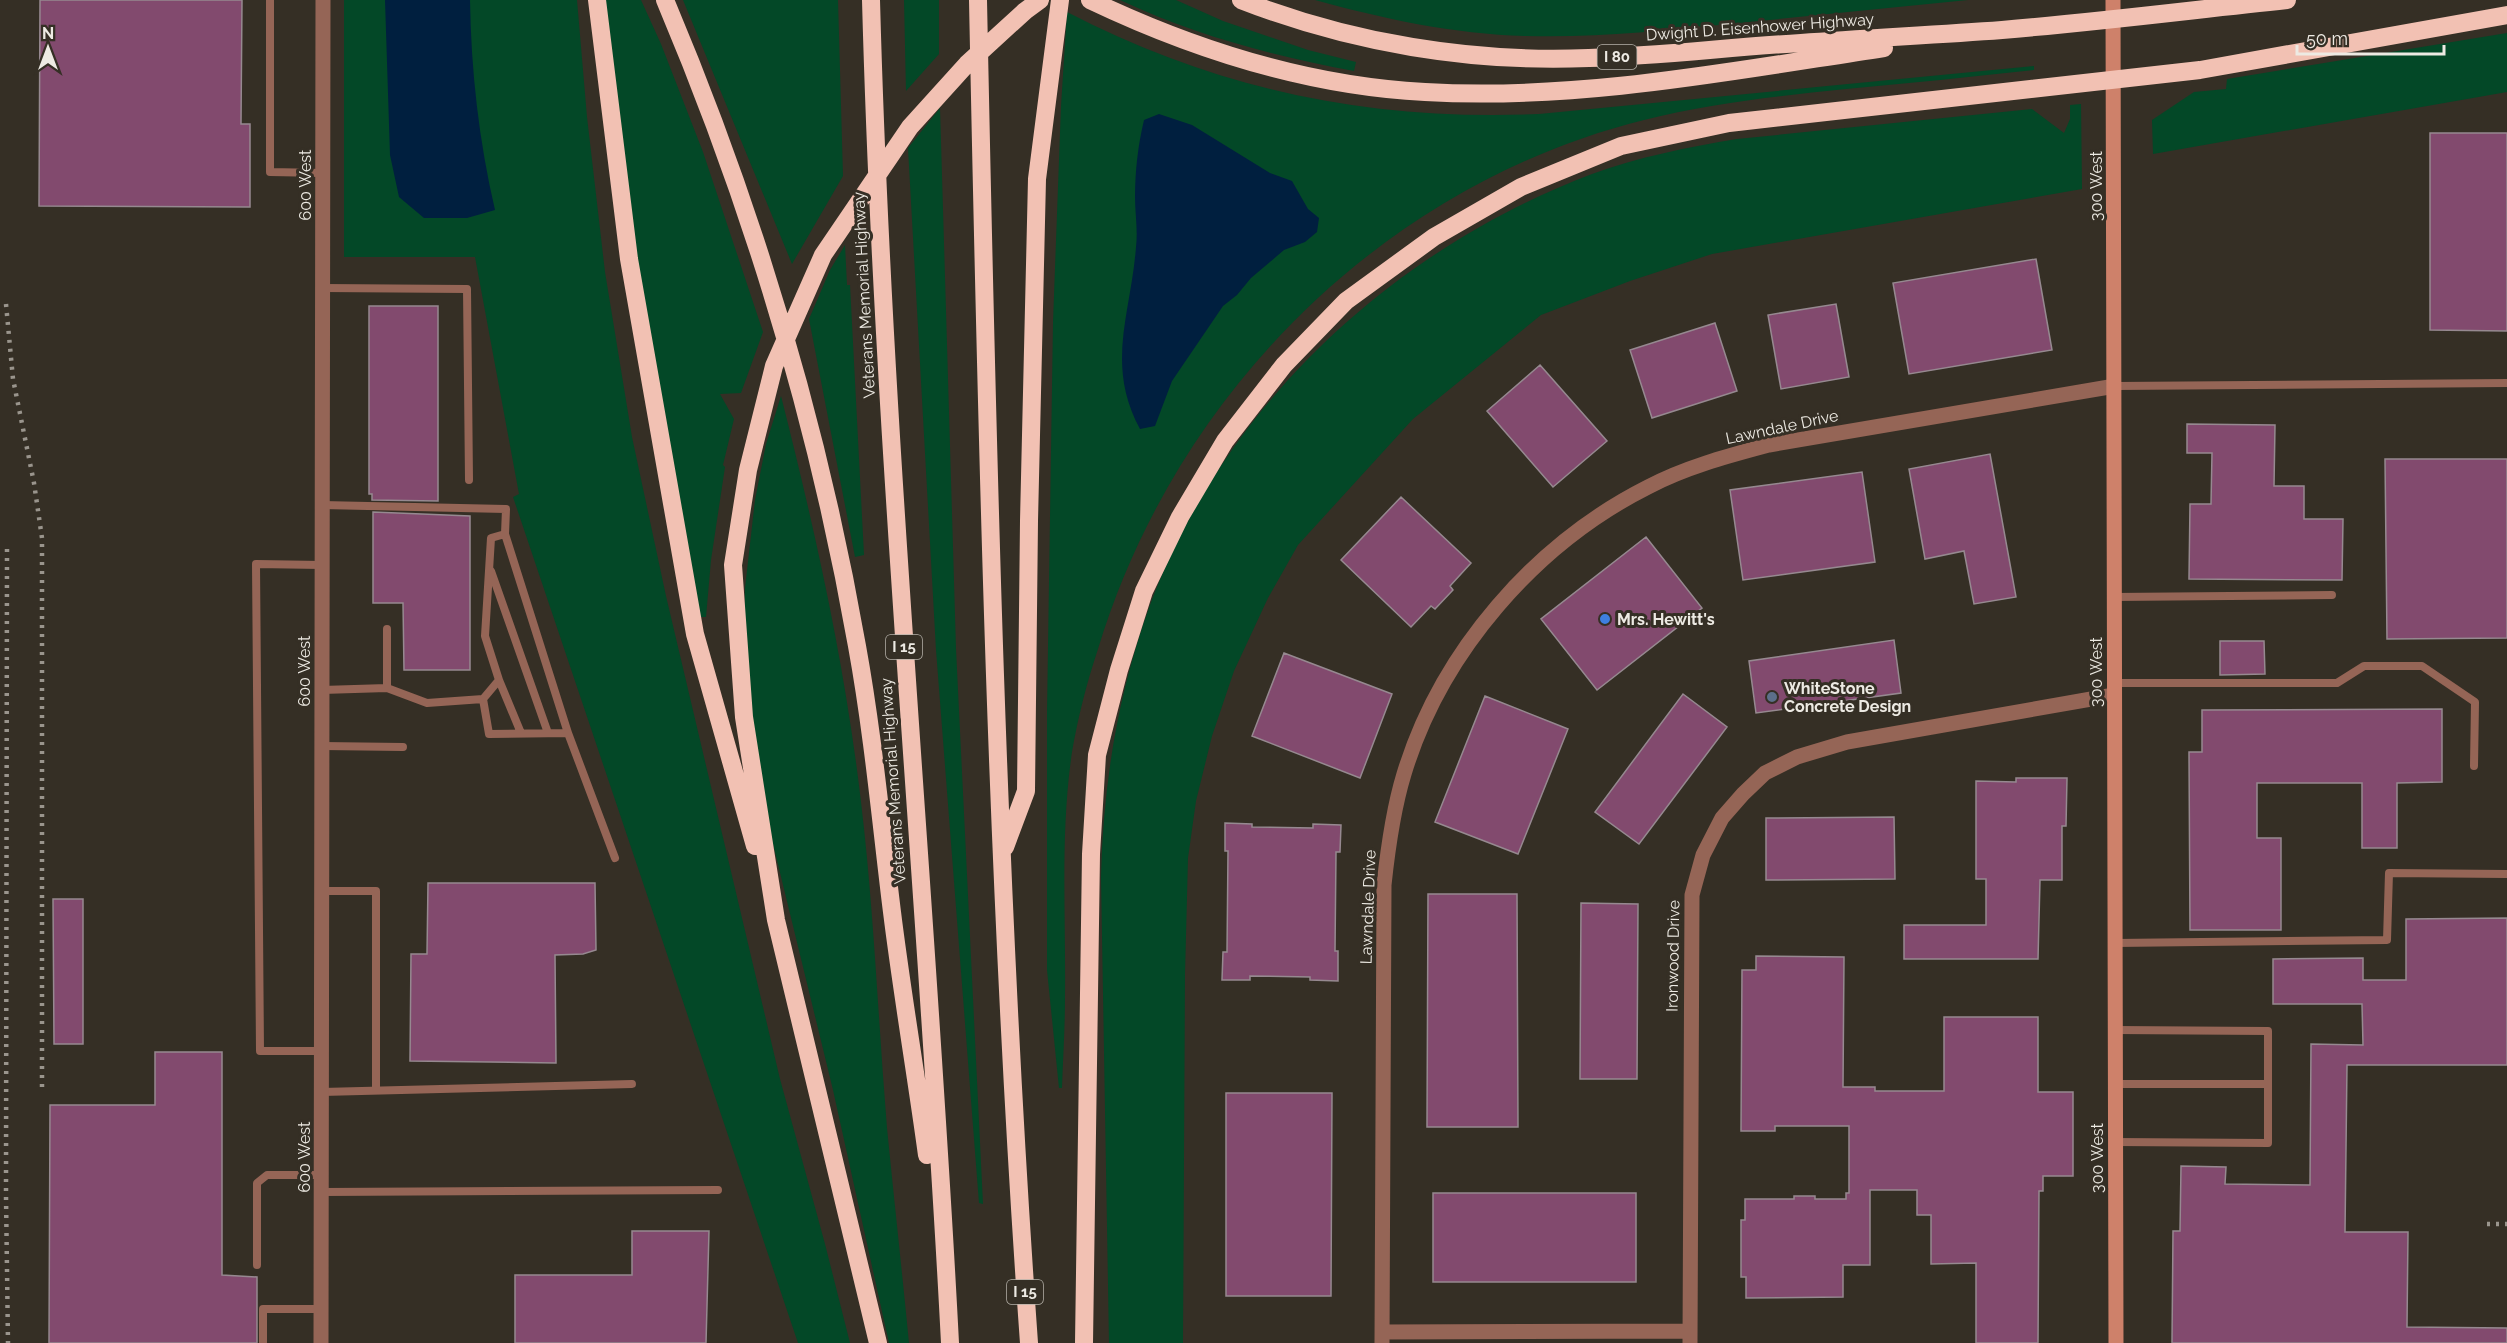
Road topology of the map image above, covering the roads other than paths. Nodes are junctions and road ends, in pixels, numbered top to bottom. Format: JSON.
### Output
{"nodes":[{"id":1,"x":270,"y":0,"type":"edge"},
{"id":2,"x":323,"y":0,"type":"edge"},
{"id":3,"x":597,"y":0,"type":"edge"},
{"id":4,"x":665,"y":0,"type":"edge"},
{"id":5,"x":871,"y":0,"type":"edge"},
{"id":6,"x":978,"y":0,"type":"edge"},
{"id":7,"x":1040,"y":0,"type":"edge"},
{"id":8,"x":1060,"y":0,"type":"edge"},
{"id":9,"x":1090,"y":0,"type":"edge"},
{"id":10,"x":1241,"y":0,"type":"edge"},
{"id":11,"x":2113,"y":0,"type":"edge"},
{"id":12,"x":2287,"y":0,"type":"edge"},
{"id":13,"x":2507,"y":15,"type":"edge"},
{"id":14,"x":2000,"y":30,"type":"junction"},
{"id":15,"x":323,"y":173,"type":"junction"},
{"id":16,"x":323,"y":288,"type":"junction"},
{"id":17,"x":2507,"y":384,"type":"edge"},
{"id":18,"x":2115,"y":386,"type":"junction"},
{"id":19,"x":469,"y":480,"type":"dead end"},
{"id":20,"x":322,"y":505,"type":"junction"},
{"id":21,"x":505,"y":534,"type":"junction"},
{"id":22,"x":322,"y":565,"type":"junction"},
{"id":23,"x":490,"y":568,"type":"junction"},
{"id":24,"x":2332,"y":595,"type":"dead end"},
{"id":25,"x":2113,"y":597,"type":"junction"},
{"id":26,"x":387,"y":629,"type":"dead end"},
{"id":27,"x":499,"y":680,"type":"junction"},
{"id":28,"x":387,"y":688,"type":"junction"},
{"id":29,"x":2114,"y":689,"type":"junction"},
{"id":30,"x":322,"y":690,"type":"junction"},
{"id":31,"x":483,"y":699,"type":"junction"},
{"id":32,"x":521,"y":733,"type":"junction"},
{"id":33,"x":548,"y":733,"type":"junction"},
{"id":34,"x":568,"y":733,"type":"junction"},
{"id":35,"x":322,"y":746,"type":"junction"},
{"id":36,"x":403,"y":747,"type":"dead end"},
{"id":37,"x":2474,"y":766,"type":"dead end"},
{"id":38,"x":1001,"y":857,"type":"junction"},
{"id":39,"x":615,"y":858,"type":"dead end"},
{"id":40,"x":2507,"y":874,"type":"edge"},
{"id":41,"x":322,"y":891,"type":"junction"},
{"id":42,"x":776,"y":920,"type":"junction"},
{"id":43,"x":2115,"y":943,"type":"junction"},
{"id":44,"x":2115,"y":1030,"type":"junction"},
{"id":45,"x":322,"y":1051,"type":"junction"},
{"id":46,"x":632,"y":1084,"type":"dead end"},
{"id":47,"x":2115,"y":1084,"type":"junction"},
{"id":48,"x":2268,"y":1084,"type":"junction"},
{"id":49,"x":375,"y":1090,"type":"junction"},
{"id":50,"x":322,"y":1092,"type":"junction"},
{"id":51,"x":2115,"y":1142,"type":"junction"},
{"id":52,"x":322,"y":1175,"type":"junction"},
{"id":53,"x":717,"y":1190,"type":"dead end"},
{"id":54,"x":322,"y":1192,"type":"junction"},
{"id":55,"x":257,"y":1264,"type":"dead end"},
{"id":56,"x":947,"y":1294,"type":"junction"},
{"id":57,"x":321,"y":1309,"type":"junction"},
{"id":58,"x":1690,"y":1337,"type":"edge"},
{"id":59,"x":1382,"y":1338,"type":"edge"},
{"id":60,"x":263,"y":1343,"type":"edge"},
{"id":61,"x":321,"y":1343,"type":"edge"},
{"id":62,"x":878,"y":1343,"type":"edge"},
{"id":63,"x":950,"y":1343,"type":"edge"},
{"id":64,"x":1029,"y":1343,"type":"edge"},
{"id":65,"x":1084,"y":1343,"type":"edge"},
{"id":66,"x":2116,"y":1343,"type":"edge"}],
"edges":[{"from":1,"to":15,"type":"lane"},
{"from":2,"to":15,"type":"street","name":"600 West"},
{"from":3,"to":42,"type":"highway"},
{"from":4,"to":56,"type":"highway"},
{"from":5,"to":56,"type":"highway","name":"Veterans Memorial Highway","number":"I 15"},
{"from":6,"to":38,"type":"highway","number":"I 15"},
{"from":7,"to":42,"type":"highway"},
{"from":8,"to":38,"type":"highway"},
{"from":9,"to":14,"type":"highway"},
{"from":10,"to":14,"type":"highway","name":"Dwight D. Eisenhower Highway","number":"I 80"},
{"from":11,"to":18,"type":"main road","name":"300 West"},
{"from":12,"to":14,"type":"highway","name":"Dwight D. Eisenhower Highway","number":"I 80"},
{"from":13,"to":65,"type":"highway"},
{"from":15,"to":16,"type":"street","name":"600 West"},
{"from":16,"to":19,"type":"lane"},
{"from":16,"to":20,"type":"street","name":"600 West"},
{"from":17,"to":18,"type":"lane"},
{"from":18,"to":25,"type":"main road","name":"300 West"},
{"from":18,"to":59,"type":"street","name":"Lawndale Drive"},
{"from":20,"to":21,"type":"lane"},
{"from":20,"to":22,"type":"street","name":"600 West"},
{"from":21,"to":23,"type":"lane"},
{"from":21,"to":34,"type":"lane"},
{"from":22,"to":30,"type":"street","name":"600 West"},
{"from":22,"to":45,"type":"lane"},
{"from":23,"to":27,"type":"lane"},
{"from":23,"to":33,"type":"lane"},
{"from":24,"to":25,"type":"lane"},
{"from":25,"to":29,"type":"main road","name":"300 West"},
{"from":26,"to":28,"type":"lane"},
{"from":27,"to":31,"type":"lane"},
{"from":27,"to":32,"type":"lane"},
{"from":28,"to":30,"type":"lane"},
{"from":28,"to":31,"type":"lane"},
{"from":29,"to":37,"type":"lane"},
{"from":29,"to":43,"type":"main road","name":"300 West"},
{"from":29,"to":58,"type":"street","name":"Ironwood Drive"},
{"from":30,"to":35,"type":"street","name":"600 West"},
{"from":31,"to":32,"type":"lane"},
{"from":32,"to":33,"type":"lane"},
{"from":33,"to":34,"type":"lane"},
{"from":34,"to":39,"type":"lane"},
{"from":35,"to":36,"type":"lane"},
{"from":35,"to":41,"type":"street","name":"600 West"},
{"from":38,"to":64,"type":"highway","number":"I 15"},
{"from":40,"to":43,"type":"lane"},
{"from":41,"to":45,"type":"street","name":"600 West"},
{"from":41,"to":49,"type":"lane"},
{"from":42,"to":62,"type":"highway"},
{"from":43,"to":44,"type":"main road","name":"300 West"},
{"from":44,"to":47,"type":"main road","name":"300 West"},
{"from":44,"to":48,"type":"lane"},
{"from":45,"to":50,"type":"street","name":"600 West"},
{"from":46,"to":49,"type":"lane"},
{"from":47,"to":48,"type":"lane"},
{"from":47,"to":51,"type":"main road","name":"300 West"},
{"from":48,"to":51,"type":"lane"},
{"from":49,"to":50,"type":"lane"},
{"from":50,"to":52,"type":"street","name":"600 West"},
{"from":51,"to":66,"type":"main road","name":"300 West"},
{"from":52,"to":54,"type":"street","name":"600 West"},
{"from":52,"to":55,"type":"lane"},
{"from":53,"to":54,"type":"lane"},
{"from":54,"to":57,"type":"street","name":"600 West"},
{"from":56,"to":63,"type":"highway","name":"Veterans Memorial Highway","number":"I 15"},
{"from":57,"to":60,"type":"lane"},
{"from":57,"to":61,"type":"street","name":"600 West"},
{"from":58,"to":59,"type":"street","name":"Lawndale Drive"}]}
